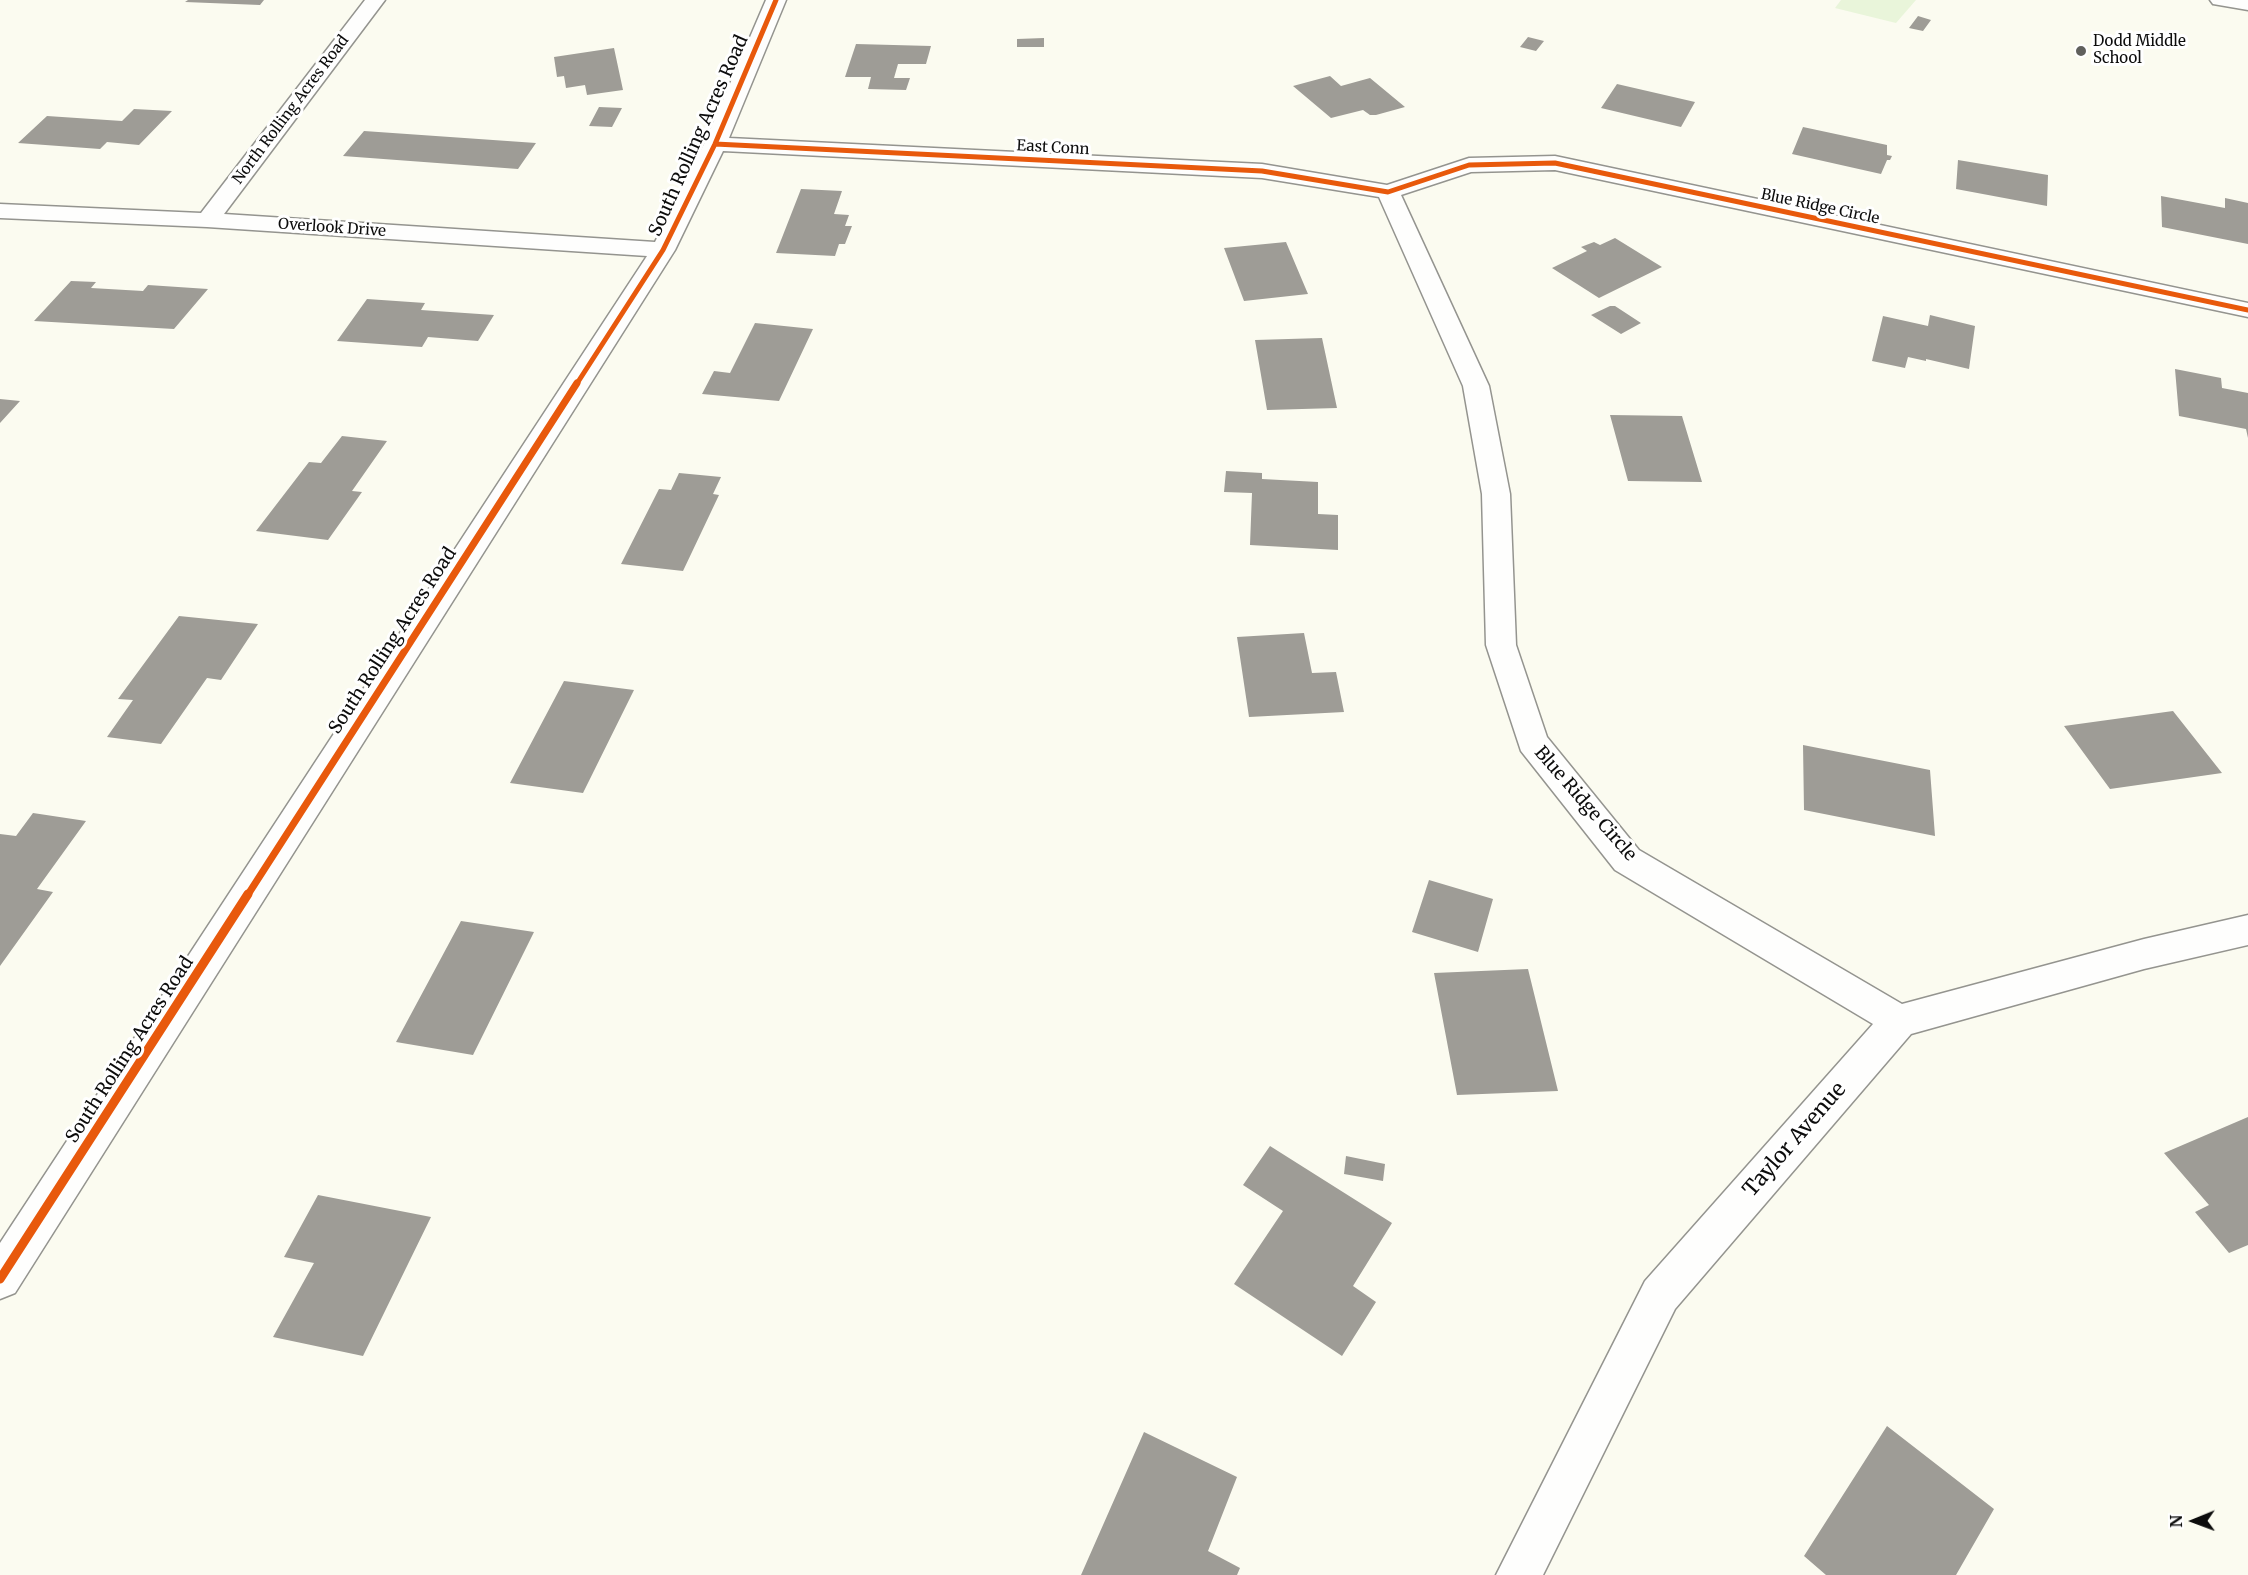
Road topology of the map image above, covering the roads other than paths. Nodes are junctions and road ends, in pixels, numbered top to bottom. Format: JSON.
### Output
{"nodes":[{"id":1,"x":375,"y":0,"type":"edge"},
{"id":2,"x":776,"y":0,"type":"edge"},
{"id":3,"x":2220,"y":0,"type":"edge"},
{"id":4,"x":2248,"y":4,"type":"edge"},
{"id":5,"x":715,"y":144,"type":"junction"},
{"id":6,"x":1388,"y":192,"type":"junction"},
{"id":7,"x":0,"y":211,"type":"edge"},
{"id":8,"x":24,"y":212,"type":"junction"},
{"id":9,"x":207,"y":220,"type":"junction"},
{"id":10,"x":0,"y":235,"type":"edge"},
{"id":11,"x":663,"y":250,"type":"junction"},
{"id":12,"x":2248,"y":310,"type":"edge"},
{"id":13,"x":2248,"y":930,"type":"edge"},
{"id":14,"x":1899,"y":1022,"type":"junction"},
{"id":15,"x":0,"y":1279,"type":"edge"},
{"id":16,"x":1520,"y":1575,"type":"edge"}],
"edges":[{"from":1,"to":9,"type":"street","name":"North Rolling Acres Road"},
{"from":2,"to":5,"type":"street","name":"South Rolling Acres Road"},
{"from":3,"to":4,"type":"street"},
{"from":5,"to":6,"type":"street","name":"East Conn"},
{"from":5,"to":11,"type":"street","name":"South Rolling Acres Road"},
{"from":6,"to":12,"type":"street","name":"Blue Ridge Circle"},
{"from":6,"to":14,"type":"street","name":"Blue Ridge Circle"},
{"from":7,"to":8,"type":"street","name":"Overlook Drive"},
{"from":8,"to":9,"type":"street","name":"Overlook Drive"},
{"from":8,"to":10,"type":"street"},
{"from":9,"to":11,"type":"street","name":"Overlook Drive"},
{"from":11,"to":15,"type":"street","name":"South Rolling Acres Road"},
{"from":13,"to":14,"type":"street"},
{"from":14,"to":16,"type":"street","name":"Taylor Avenue"}]}
